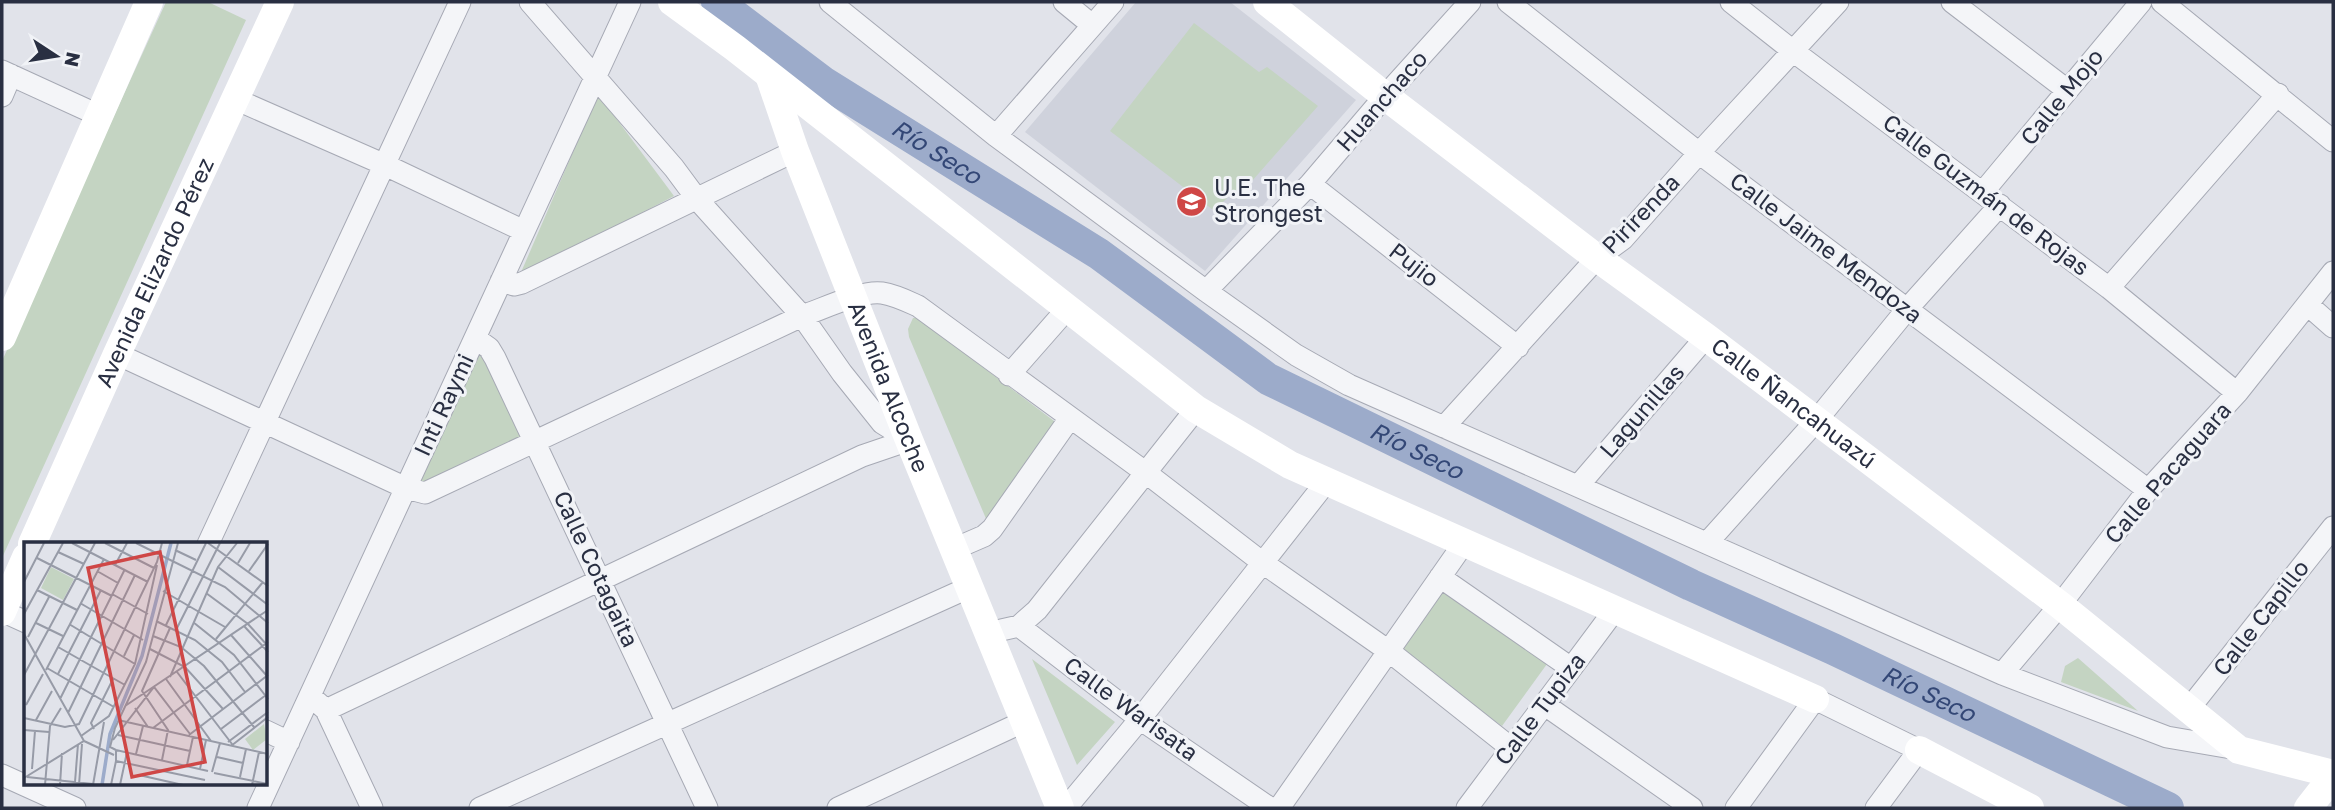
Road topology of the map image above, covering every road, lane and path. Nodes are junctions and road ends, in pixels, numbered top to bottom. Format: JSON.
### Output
{"nodes":[{"id":1,"x":149,"y":2,"type":"edge"},
{"id":2,"x":460,"y":2,"type":"edge"},
{"id":3,"x":530,"y":2,"type":"edge"},
{"id":4,"x":630,"y":2,"type":"edge"},
{"id":5,"x":672,"y":2,"type":"edge"},
{"id":6,"x":830,"y":2,"type":"edge"},
{"id":7,"x":1064,"y":2,"type":"edge"},
{"id":8,"x":1113,"y":2,"type":"edge"},
{"id":9,"x":1266,"y":2,"type":"edge"},
{"id":10,"x":1470,"y":2,"type":"edge"},
{"id":11,"x":1508,"y":2,"type":"edge"},
{"id":12,"x":1731,"y":2,"type":"edge"},
{"id":13,"x":1838,"y":2,"type":"edge"},
{"id":14,"x":1952,"y":2,"type":"edge"},
{"id":15,"x":2141,"y":2,"type":"edge"},
{"id":16,"x":2162,"y":2,"type":"edge"},
{"id":17,"x":277,"y":3,"type":"edge"},
{"id":18,"x":1092,"y":25,"type":"junction"},
{"id":19,"x":1793,"y":51,"type":"junction"},
{"id":20,"x":6,"y":73,"type":"edge"},
{"id":21,"x":595,"y":77,"type":"junction"},
{"id":22,"x":771,"y":78,"type":"junction"},
{"id":23,"x":2067,"y":90,"type":"junction"},
{"id":24,"x":2278,"y":94,"type":"junction"},
{"id":25,"x":2,"y":96,"type":"edge"},
{"id":26,"x":1385,"y":96,"type":"junction"},
{"id":27,"x":235,"y":99,"type":"junction"},
{"id":28,"x":99,"y":115,"type":"junction"},
{"id":29,"x":996,"y":136,"type":"junction"},
{"id":30,"x":2333,"y":141,"type":"edge"},
{"id":31,"x":795,"y":151,"type":"junction"},
{"id":32,"x":1699,"y":153,"type":"junction"},
{"id":33,"x":383,"y":163,"type":"junction"},
{"id":34,"x":1310,"y":184,"type":"junction"},
{"id":35,"x":697,"y":199,"type":"junction"},
{"id":36,"x":1992,"y":199,"type":"junction"},
{"id":37,"x":524,"y":231,"type":"junction"},
{"id":38,"x":1597,"y":258,"type":"junction"},
{"id":39,"x":2333,"y":272,"type":"edge"},
{"id":40,"x":501,"y":281,"type":"junction"},
{"id":41,"x":2109,"y":288,"type":"junction"},
{"id":42,"x":1206,"y":292,"type":"junction"},
{"id":43,"x":854,"y":298,"type":"junction"},
{"id":44,"x":2308,"y":305,"type":"junction"},
{"id":45,"x":1908,"y":308,"type":"junction"},
{"id":46,"x":1067,"y":309,"type":"junction"},
{"id":47,"x":802,"y":316,"type":"junction"},
{"id":48,"x":2333,"y":327,"type":"edge"},
{"id":49,"x":2,"y":337,"type":"edge"},
{"id":50,"x":1706,"y":337,"type":"junction"},
{"id":51,"x":475,"y":338,"type":"junction"},
{"id":52,"x":1518,"y":347,"type":"junction"},
{"id":53,"x":117,"y":354,"type":"junction"},
{"id":54,"x":1009,"y":375,"type":"junction"},
{"id":55,"x":2237,"y":393,"type":"junction"},
{"id":56,"x":1196,"y":409,"type":"junction"},
{"id":57,"x":1070,"y":418,"type":"junction"},
{"id":58,"x":1816,"y":421,"type":"junction"},
{"id":59,"x":264,"y":424,"type":"junction"},
{"id":60,"x":1444,"y":427,"type":"junction"},
{"id":61,"x":909,"y":440,"type":"junction"},
{"id":62,"x":536,"y":442,"type":"junction"},
{"id":63,"x":1145,"y":472,"type":"junction"},
{"id":64,"x":1327,"y":481,"type":"junction"},
{"id":65,"x":1578,"y":486,"type":"junction"},
{"id":66,"x":406,"y":488,"type":"junction"},
{"id":67,"x":2148,"y":490,"type":"junction"},
{"id":68,"x":2333,"y":527,"type":"edge"},
{"id":69,"x":33,"y":542,"type":"edge"},
{"id":70,"x":209,"y":542,"type":"edge"},
{"id":71,"x":1464,"y":543,"type":"junction"},
{"id":72,"x":1707,"y":543,"type":"junction"},
{"id":73,"x":954,"y":549,"type":"junction"},
{"id":74,"x":24,"y":562,"type":"edge"},
{"id":75,"x":1263,"y":564,"type":"junction"},
{"id":76,"x":1440,"y":577,"type":"junction"},
{"id":77,"x":601,"y":581,"type":"junction"},
{"id":78,"x":970,"y":587,"type":"junction"},
{"id":79,"x":2060,"y":605,"type":"junction"},
{"id":80,"x":2,"y":611,"type":"edge"},
{"id":81,"x":1614,"y":611,"type":"junction"},
{"id":82,"x":24,"y":621,"type":"edge"},
{"id":83,"x":1018,"y":626,"type":"junction"},
{"id":84,"x":988,"y":633,"type":"junction"},
{"id":85,"x":1390,"y":652,"type":"junction"},
{"id":86,"x":1571,"y":668,"type":"junction"},
{"id":87,"x":2002,"y":674,"type":"junction"},
{"id":88,"x":1815,"y":699,"type":"junction"},
{"id":89,"x":318,"y":703,"type":"junction"},
{"id":90,"x":1545,"y":705,"type":"junction"},
{"id":91,"x":2188,"y":710,"type":"junction"},
{"id":92,"x":1140,"y":719,"type":"junction"},
{"id":93,"x":1025,"y":721,"type":"junction"},
{"id":94,"x":667,"y":722,"type":"junction"},
{"id":95,"x":268,"y":732,"type":"edge"},
{"id":96,"x":289,"y":742,"type":"junction"},
{"id":97,"x":1511,"y":748,"type":"junction"},
{"id":98,"x":1919,"y":750,"type":"junction"},
{"id":99,"x":2239,"y":750,"type":"junction"},
{"id":100,"x":2,"y":775,"type":"edge"},
{"id":101,"x":2333,"y":775,"type":"edge"},
{"id":102,"x":24,"y":785,"type":"edge"},
{"id":103,"x":26,"y":786,"type":"edge"},
{"id":104,"x":1474,"y":806,"type":"edge"},
{"id":105,"x":75,"y":808,"type":"edge"},
{"id":106,"x":258,"y":808,"type":"edge"},
{"id":107,"x":372,"y":808,"type":"edge"},
{"id":108,"x":480,"y":808,"type":"edge"},
{"id":109,"x":707,"y":808,"type":"edge"},
{"id":110,"x":838,"y":808,"type":"edge"},
{"id":111,"x":1060,"y":808,"type":"edge"},
{"id":112,"x":1066,"y":808,"type":"edge"},
{"id":113,"x":1270,"y":808,"type":"edge"},
{"id":114,"x":1279,"y":808,"type":"edge"},
{"id":115,"x":1692,"y":808,"type":"edge"},
{"id":116,"x":1736,"y":808,"type":"edge"},
{"id":117,"x":1876,"y":808,"type":"edge"},
{"id":118,"x":2030,"y":808,"type":"edge"},
{"id":119,"x":2308,"y":808,"type":"edge"}],
"edges":[{"from":1,"to":28,"type":"street"},
{"from":2,"to":33,"type":"street"},
{"from":3,"to":21,"type":"street"},
{"from":4,"to":21,"type":"street","name":"Inti Raymi"},
{"from":5,"to":22,"type":"street"},
{"from":6,"to":29,"type":"street"},
{"from":7,"to":18,"type":"street"},
{"from":8,"to":18,"type":"street"},
{"from":9,"to":26,"type":"street","name":"Calle Ñancahuazú"},
{"from":10,"to":26,"type":"street","name":"Huanchaco"},
{"from":11,"to":32,"type":"street","name":"Calle Jaime Mendoza"},
{"from":12,"to":19,"type":"street","name":"Calle Guzmán de Rojas"},
{"from":13,"to":19,"type":"street","name":"Pirirenda"},
{"from":14,"to":23,"type":"street"},
{"from":15,"to":23,"type":"street","name":"Calle Mojo"},
{"from":16,"to":24,"type":"street"},
{"from":17,"to":27,"type":"street","name":"Avenida Elizardo Pérez"},
{"from":18,"to":29,"type":"street"},
{"from":19,"to":32,"type":"street","name":"Pirirenda"},
{"from":19,"to":36,"type":"street","name":"Calle Guzmán de Rojas"},
{"from":20,"to":25,"type":"street"},
{"from":20,"to":28,"type":"street"},
{"from":21,"to":35,"type":"street"},
{"from":21,"to":37,"type":"street","name":"Inti Raymi"},
{"from":22,"to":31,"type":"street","name":"Avenida Alcoche"},
{"from":22,"to":46,"type":"street"},
{"from":23,"to":36,"type":"street","name":"Calle Mojo"},
{"from":24,"to":30,"type":"street"},
{"from":24,"to":41,"type":"street"},
{"from":26,"to":34,"type":"street","name":"Huanchaco"},
{"from":26,"to":38,"type":"street","name":"Calle Ñancahuazú"},
{"from":27,"to":33,"type":"street"},
{"from":27,"to":53,"type":"street","name":"Avenida Elizardo Pérez"},
{"from":28,"to":49,"type":"street"},
{"from":29,"to":42,"type":"street"},
{"from":31,"to":35,"type":"street"},
{"from":31,"to":43,"type":"street","name":"Avenida Alcoche"},
{"from":32,"to":38,"type":"street","name":"Pirirenda"},
{"from":32,"to":45,"type":"street","name":"Calle Jaime Mendoza"},
{"from":33,"to":37,"type":"street"},
{"from":33,"to":59,"type":"street"},
{"from":34,"to":42,"type":"street","name":"Huanchaco"},
{"from":34,"to":52,"type":"street","name":"Pujio"},
{"from":35,"to":40,"type":"street"},
{"from":35,"to":47,"type":"street"},
{"from":36,"to":41,"type":"street","name":"Calle Guzmán de Rojas"},
{"from":36,"to":45,"type":"street","name":"Calle Mojo"},
{"from":37,"to":40,"type":"street","name":"Inti Raymi"},
{"from":38,"to":50,"type":"street","name":"Calle Ñancahuazú"},
{"from":38,"to":52,"type":"street","name":"Pirirenda"},
{"from":39,"to":44,"type":"street","name":"Calle Pacaguara"},
{"from":40,"to":51,"type":"street","name":"Inti Raymi"},
{"from":41,"to":55,"type":"street","name":"Calle Guzmán de Rojas"},
{"from":42,"to":60,"type":"street"},
{"from":43,"to":47,"type":"street"},
{"from":43,"to":54,"type":"street"},
{"from":43,"to":61,"type":"street","name":"Avenida Alcoche"},
{"from":44,"to":48,"type":"street"},
{"from":44,"to":55,"type":"street","name":"Calle Pacaguara"},
{"from":45,"to":58,"type":"street","name":"Calle Mojo"},
{"from":45,"to":67,"type":"street","name":"Calle Jaime Mendoza"},
{"from":46,"to":54,"type":"street"},
{"from":46,"to":56,"type":"street"},
{"from":47,"to":61,"type":"street"},
{"from":47,"to":62,"type":"street"},
{"from":50,"to":58,"type":"street","name":"Calle Ñancahuazú"},
{"from":50,"to":65,"type":"street","name":"Lagunillas"},
{"from":51,"to":62,"type":"street","name":"Calle Cotagaita"},
{"from":51,"to":66,"type":"street","name":"Inti Raymi"},
{"from":52,"to":60,"type":"street","name":"Pirirenda"},
{"from":53,"to":59,"type":"street"},
{"from":53,"to":69,"type":"street","name":"Avenida Elizardo Pérez"},
{"from":54,"to":57,"type":"street"},
{"from":55,"to":67,"type":"street","name":"Calle Pacaguara"},
{"from":56,"to":63,"type":"street"},
{"from":56,"to":64,"type":"street"},
{"from":57,"to":63,"type":"street"},
{"from":57,"to":73,"type":"street"},
{"from":58,"to":72,"type":"street","name":"Calle Mojo"},
{"from":58,"to":79,"type":"street","name":"Calle Ñancahuazú"},
{"from":59,"to":66,"type":"street"},
{"from":59,"to":70,"type":"street"},
{"from":60,"to":65,"type":"street"},
{"from":61,"to":73,"type":"street","name":"Avenida Alcoche"},
{"from":61,"to":77,"type":"street"},
{"from":62,"to":66,"type":"street"},
{"from":62,"to":77,"type":"street","name":"Calle Cotagaita"},
{"from":63,"to":75,"type":"street"},
{"from":63,"to":83,"type":"street"},
{"from":64,"to":71,"type":"street"},
{"from":64,"to":75,"type":"street"},
{"from":65,"to":72,"type":"street"},
{"from":66,"to":89,"type":"street","name":"Inti Raymi"},
{"from":67,"to":79,"type":"street","name":"Calle Pacaguara"},
{"from":68,"to":91,"type":"street","name":"Calle Capillo"},
{"from":71,"to":76,"type":"street"},
{"from":71,"to":81,"type":"street"},
{"from":72,"to":87,"type":"street"},
{"from":73,"to":78,"type":"street","name":"Avenida Alcoche"},
{"from":74,"to":80,"type":"street"},
{"from":75,"to":85,"type":"street"},
{"from":75,"to":92,"type":"street"},
{"from":76,"to":85,"type":"street"},
{"from":76,"to":86,"type":"street"},
{"from":77,"to":89,"type":"street"},
{"from":77,"to":94,"type":"street","name":"Calle Cotagaita"},
{"from":78,"to":84,"type":"street","name":"Avenida Alcoche"},
{"from":78,"to":94,"type":"street"},
{"from":79,"to":87,"type":"street","name":"Calle Pacaguara"},
{"from":79,"to":91,"type":"street","name":"Calle Ñancahuazú"},
{"from":80,"to":82,"type":"street"},
{"from":81,"to":86,"type":"street","name":"Calle Tupiza"},
{"from":81,"to":88,"type":"street"},
{"from":83,"to":84,"type":"street"},
{"from":83,"to":92,"type":"street","name":"Calle Warisata"},
{"from":84,"to":93,"type":"street","name":"Avenida Alcoche"},
{"from":85,"to":97,"type":"street"},
{"from":85,"to":114,"type":"street"},
{"from":86,"to":90,"type":"street","name":"Calle Tupiza"},
{"from":87,"to":99,"type":"street"},
{"from":88,"to":98,"type":"street"},
{"from":88,"to":116,"type":"street"},
{"from":89,"to":96,"type":"street","name":"Inti Raymi"},
{"from":89,"to":107,"type":"street"},
{"from":90,"to":97,"type":"street","name":"Calle Tupiza"},
{"from":90,"to":115,"type":"street"},
{"from":91,"to":99,"type":"street","name":"Calle Ñancahuazú"},
{"from":92,"to":112,"type":"street"},
{"from":92,"to":113,"type":"street","name":"Calle Warisata"},
{"from":93,"to":110,"type":"street"},
{"from":93,"to":111,"type":"street","name":"Avenida Alcoche"},
{"from":94,"to":108,"type":"street"},
{"from":94,"to":109,"type":"street","name":"Calle Cotagaita"},
{"from":95,"to":96,"type":"street"},
{"from":96,"to":106,"type":"street","name":"Inti Raymi"},
{"from":97,"to":104,"type":"street","name":"Calle Tupiza"},
{"from":98,"to":117,"type":"street"},
{"from":98,"to":118,"type":"street"},
{"from":99,"to":101,"type":"street","name":"Calle Ñancahuazú"},
{"from":100,"to":102,"type":"street"},
{"from":101,"to":119,"type":"street"},
{"from":103,"to":105,"type":"street"}]}
